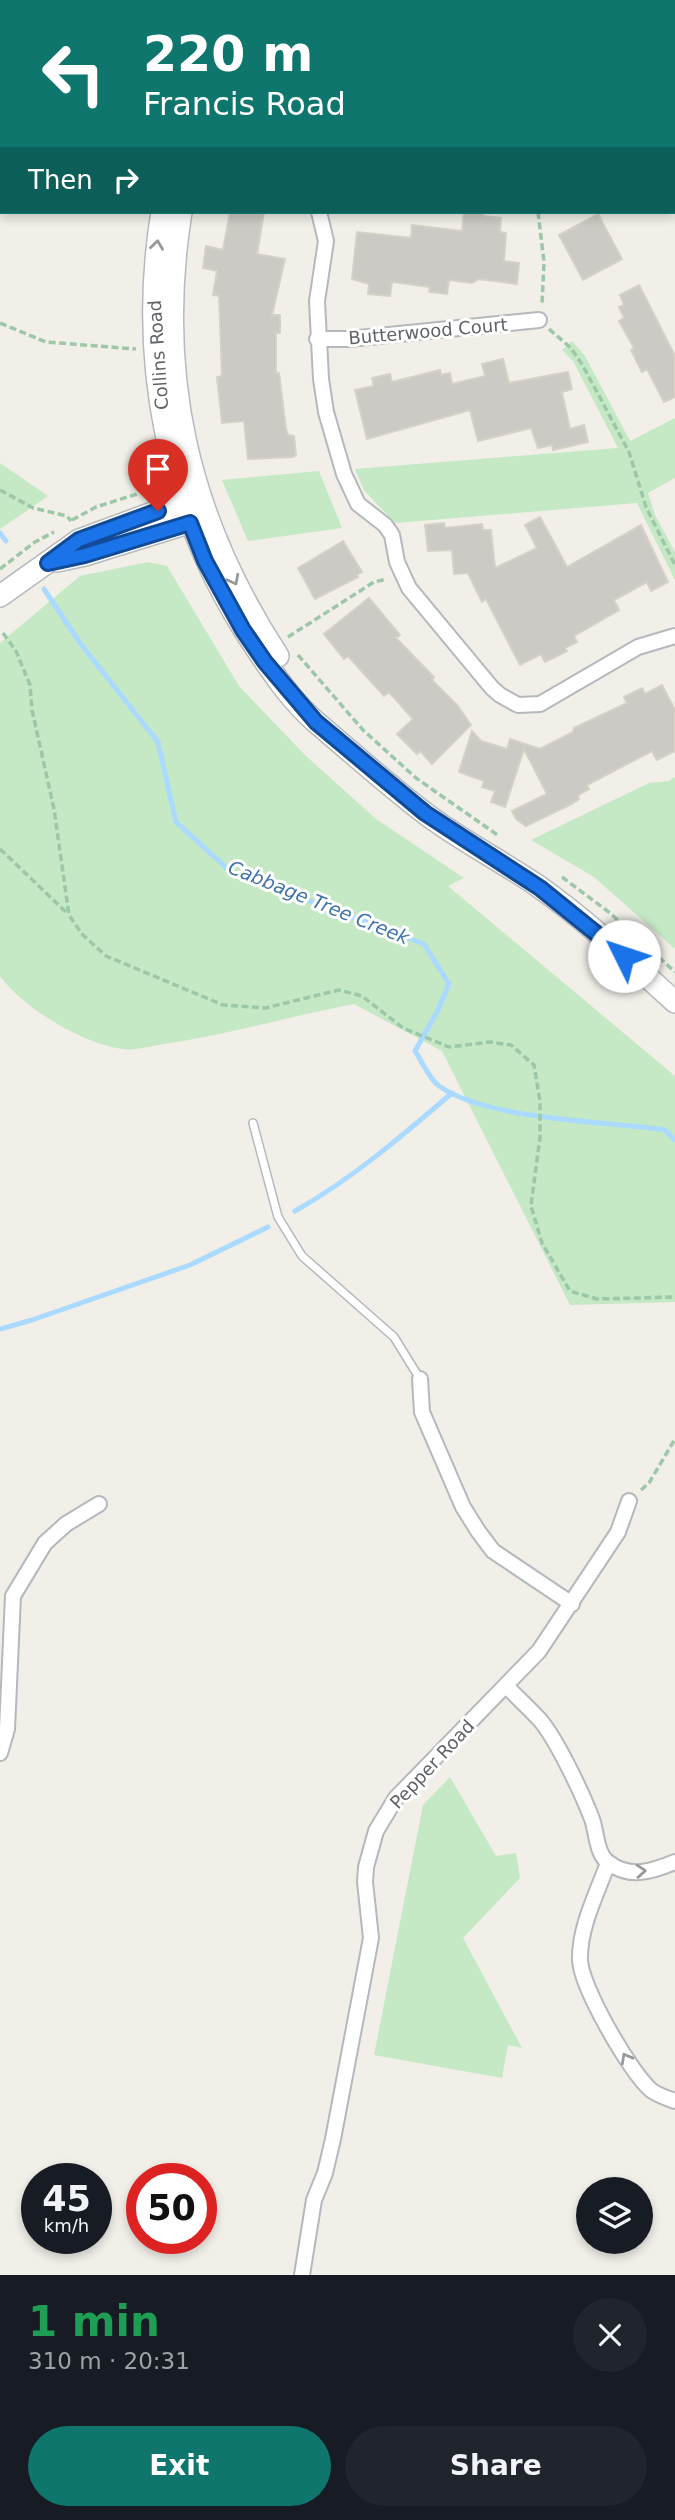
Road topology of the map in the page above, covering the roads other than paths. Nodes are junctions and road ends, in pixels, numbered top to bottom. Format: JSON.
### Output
{"nodes":[{"id":1,"x":162,"y":214,"type":"edge"},
{"id":2,"x":181,"y":214,"type":"edge"},
{"id":3,"x":319,"y":214,"type":"edge"},
{"id":4,"x":539,"y":320,"type":"road end"},
{"id":5,"x":317,"y":339,"type":"junction"},
{"id":6,"x":191,"y":498,"type":"junction"},
{"id":7,"x":198,"y":520,"type":"junction"},
{"id":8,"x":48,"y":563,"type":"junction"},
{"id":9,"x":0,"y":596,"type":"edge"},
{"id":10,"x":675,"y":636,"type":"edge"},
{"id":11,"x":675,"y":1002,"type":"edge"},
{"id":12,"x":253,"y":1123,"type":"dead end"},
{"id":13,"x":420,"y":1379,"type":"joint"},
{"id":14,"x":629,"y":1501,"type":"road end"},
{"id":15,"x":99,"y":1504,"type":"dead end"},
{"id":16,"x":572,"y":1604,"type":"junction"},
{"id":17,"x":506,"y":1686,"type":"junction"},
{"id":18,"x":0,"y":1753,"type":"edge"},
{"id":19,"x":675,"y":1862,"type":"edge"},
{"id":20,"x":608,"y":1863,"type":"junction"},
{"id":21,"x":675,"y":2101,"type":"edge"},
{"id":22,"x":302,"y":2275,"type":"edge"}],
"edges":[{"from":6,"to":1,"type":"main road","name":"Collins Road","one_way":true},
{"from":2,"to":6,"type":"main road","name":"Collins Road"},
{"from":3,"to":5,"type":"street"},
{"from":4,"to":5,"type":"street","name":"Butterwood Court"},
{"from":5,"to":10,"type":"street"},
{"from":6,"to":7,"type":"main road","name":"Collins Road"},
{"from":6,"to":8,"type":"main road"},
{"from":7,"to":8,"type":"main road"},
{"from":7,"to":11,"type":"main road","name":"Collins Road"},
{"from":8,"to":9,"type":"main road"},
{"from":12,"to":13,"type":"lane"},
{"from":13,"to":16,"type":"street"},
{"from":14,"to":16,"type":"street","name":"Pepper Road"},
{"from":15,"to":18,"type":"street"},
{"from":16,"to":17,"type":"street","name":"Pepper Road"},
{"from":17,"to":20,"type":"street"},
{"from":17,"to":22,"type":"street","name":"Pepper Road"},
{"from":20,"to":19,"type":"street","one_way":true},
{"from":21,"to":20,"type":"street","one_way":true}]}
